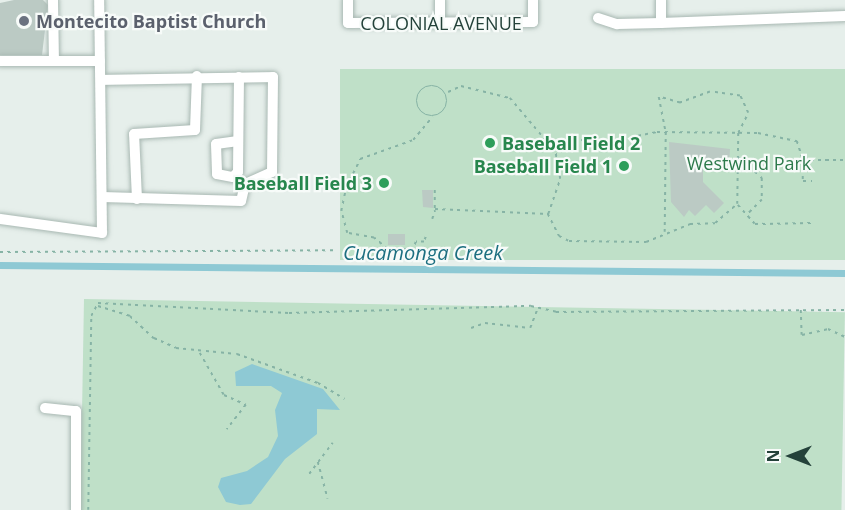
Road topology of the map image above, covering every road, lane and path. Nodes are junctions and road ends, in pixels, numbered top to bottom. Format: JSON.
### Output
{"nodes":[{"id":1,"x":53,"y":0,"type":"edge"},
{"id":2,"x":99,"y":0,"type":"edge"},
{"id":3,"x":348,"y":0,"type":"edge"},
{"id":4,"x":440,"y":0,"type":"edge"},
{"id":5,"x":533,"y":0,"type":"edge"},
{"id":6,"x":661,"y":0,"type":"edge"},
{"id":7,"x":845,"y":15,"type":"edge"},
{"id":8,"x":598,"y":18,"type":"dead end"},
{"id":9,"x":440,"y":23,"type":"junction"},
{"id":10,"x":661,"y":23,"type":"junction"},
{"id":11,"x":0,"y":61,"type":"edge"},
{"id":12,"x":54,"y":61,"type":"junction"},
{"id":13,"x":101,"y":70,"type":"junction"},
{"id":14,"x":197,"y":76,"type":"junction"},
{"id":15,"x":239,"y":77,"type":"junction"},
{"id":16,"x":448,"y":92,"type":"junction"},
{"id":17,"x":432,"y":117,"type":"junction"},
{"id":18,"x":666,"y":132,"type":"junction"},
{"id":19,"x":738,"y":133,"type":"junction"},
{"id":20,"x":238,"y":141,"type":"dead end"},
{"id":21,"x":554,"y":144,"type":"junction"},
{"id":22,"x":738,"y":156,"type":"junction"},
{"id":23,"x":803,"y":160,"type":"junction"},
{"id":24,"x":845,"y":160,"type":"edge"},
{"id":25,"x":812,"y":181,"type":"dead end"},
{"id":26,"x":435,"y":190,"type":"dead end"},
{"id":27,"x":102,"y":197,"type":"junction"},
{"id":28,"x":137,"y":199,"type":"junction"},
{"id":29,"x":737,"y":204,"type":"junction"},
{"id":30,"x":435,"y":210,"type":"junction"},
{"id":31,"x":548,"y":214,"type":"junction"},
{"id":32,"x":747,"y":214,"type":"junction"},
{"id":33,"x":0,"y":219,"type":"edge"},
{"id":34,"x":432,"y":219,"type":"dead end"},
{"id":35,"x":812,"y":223,"type":"dead end"},
{"id":36,"x":664,"y":232,"type":"junction"},
{"id":37,"x":426,"y":237,"type":"dead end"},
{"id":38,"x":334,"y":250,"type":"dead end"},
{"id":39,"x":0,"y":252,"type":"edge"},
{"id":40,"x":97,"y":306,"type":"junction"},
{"id":41,"x":538,"y":308,"type":"junction"},
{"id":42,"x":801,"y":310,"type":"junction"},
{"id":43,"x":845,"y":310,"type":"edge"},
{"id":44,"x":471,"y":328,"type":"dead end"},
{"id":45,"x":845,"y":337,"type":"edge"},
{"id":46,"x":200,"y":352,"type":"junction"},
{"id":47,"x":345,"y":399,"type":"dead end"},
{"id":48,"x":45,"y":408,"type":"dead end"},
{"id":49,"x":227,"y":429,"type":"dead end"},
{"id":50,"x":332,"y":443,"type":"dead end"},
{"id":51,"x":318,"y":462,"type":"junction"},
{"id":52,"x":309,"y":474,"type":"dead end"},
{"id":53,"x":328,"y":499,"type":"dead end"},
{"id":54,"x":76,"y":510,"type":"edge"},
{"id":55,"x":88,"y":510,"type":"edge"}],
"edges":[{"from":1,"to":12,"type":"street"},
{"from":2,"to":13,"type":"street"},
{"from":3,"to":9,"type":"street","name":"COLONIAL AVENUE"},
{"from":4,"to":9,"type":"street"},
{"from":5,"to":9,"type":"street","name":"COLONIAL AVENUE"},
{"from":6,"to":10,"type":"street"},
{"from":7,"to":10,"type":"street"},
{"from":8,"to":10,"type":"street"},
{"from":11,"to":12,"type":"street"},
{"from":12,"to":13,"type":"street"},
{"from":13,"to":14,"type":"street"},
{"from":13,"to":27,"type":"street"},
{"from":14,"to":15,"type":"street"},
{"from":14,"to":28,"type":"street"},
{"from":15,"to":20,"type":"street"},
{"from":15,"to":28,"type":"street"},
{"from":16,"to":17,"type":"path"},
{"from":16,"to":17,"type":"path"},
{"from":16,"to":21,"type":"path"},
{"from":17,"to":37,"type":"path"},
{"from":18,"to":19,"type":"path"},
{"from":18,"to":19,"type":"path"},
{"from":18,"to":21,"type":"path"},
{"from":18,"to":36,"type":"path"},
{"from":19,"to":22,"type":"path"},
{"from":19,"to":23,"type":"path"},
{"from":21,"to":31,"type":"path"},
{"from":22,"to":29,"type":"path"},
{"from":22,"to":32,"type":"path"},
{"from":23,"to":24,"type":"path"},
{"from":23,"to":25,"type":"path"},
{"from":26,"to":30,"type":"path"},
{"from":27,"to":28,"type":"street"},
{"from":27,"to":33,"type":"street"},
{"from":29,"to":32,"type":"path"},
{"from":29,"to":36,"type":"path"},
{"from":30,"to":31,"type":"path"},
{"from":30,"to":34,"type":"path"},
{"from":31,"to":36,"type":"path"},
{"from":32,"to":35,"type":"path"},
{"from":38,"to":39,"type":"path"},
{"from":40,"to":41,"type":"path"},
{"from":40,"to":46,"type":"path"},
{"from":40,"to":55,"type":"path"},
{"from":41,"to":42,"type":"path"},
{"from":41,"to":44,"type":"path"},
{"from":42,"to":43,"type":"path"},
{"from":42,"to":45,"type":"path"},
{"from":46,"to":47,"type":"path"},
{"from":46,"to":49,"type":"path"},
{"from":48,"to":54,"type":"street"},
{"from":50,"to":51,"type":"path"},
{"from":51,"to":52,"type":"path"},
{"from":51,"to":53,"type":"path"}]}
